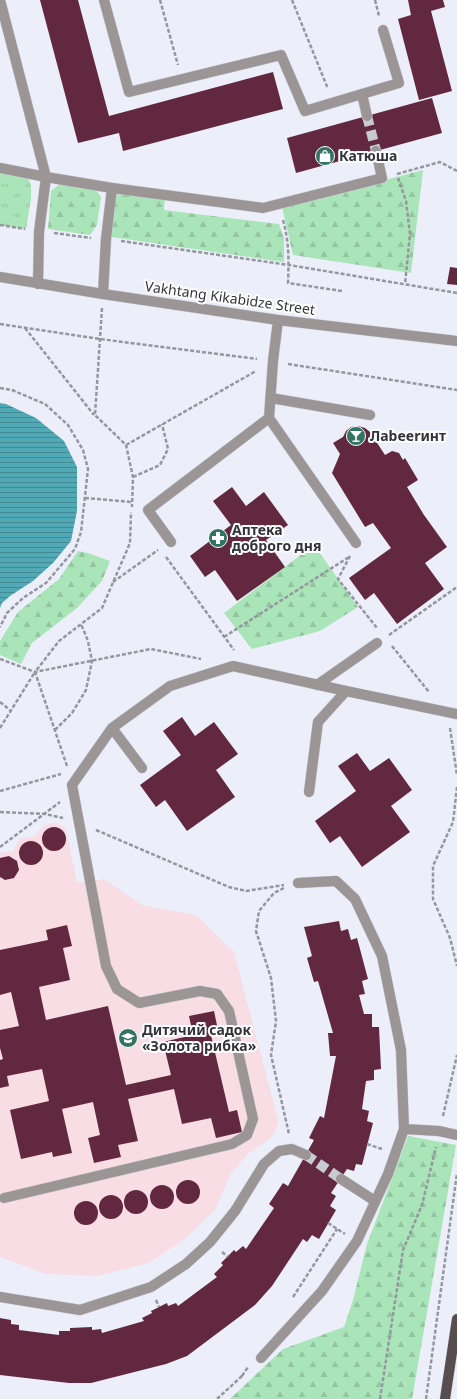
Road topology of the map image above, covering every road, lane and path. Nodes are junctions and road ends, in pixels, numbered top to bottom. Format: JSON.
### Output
{"nodes":[{"id":1,"x":0,"y":0,"type":"edge"},
{"id":2,"x":104,"y":0,"type":"edge"},
{"id":3,"x":160,"y":0,"type":"edge"},
{"id":4,"x":292,"y":0,"type":"edge"},
{"id":5,"x":383,"y":30,"type":"dead end"},
{"id":6,"x":181,"y":79,"type":"junction"},
{"id":7,"x":362,"y":94,"type":"junction"},
{"id":8,"x":334,"y":103,"type":"junction"},
{"id":9,"x":367,"y":116,"type":"tunnel mouth"},
{"id":10,"x":376,"y":152,"type":"tunnel mouth"},
{"id":11,"x":0,"y":168,"type":"edge"},
{"id":12,"x":457,"y":171,"type":"edge"},
{"id":13,"x":397,"y":174,"type":"junction"},
{"id":14,"x":46,"y":177,"type":"junction"},
{"id":15,"x":382,"y":178,"type":"junction"},
{"id":16,"x":112,"y":188,"type":"junction"},
{"id":17,"x":278,"y":204,"type":"junction"},
{"id":18,"x":0,"y":225,"type":"edge"},
{"id":19,"x":39,"y":232,"type":"junction"},
{"id":20,"x":106,"y":239,"type":"junction"},
{"id":21,"x":289,"y":265,"type":"junction"},
{"id":22,"x":0,"y":277,"type":"edge"},
{"id":23,"x":38,"y":284,"type":"junction"},
{"id":24,"x":405,"y":284,"type":"junction"},
{"id":25,"x":342,"y":291,"type":"dead end"},
{"id":26,"x":457,"y":293,"type":"edge"},
{"id":27,"x":103,"y":294,"type":"junction"},
{"id":28,"x":278,"y":320,"type":"junction"},
{"id":29,"x":0,"y":324,"type":"edge"},
{"id":30,"x":25,"y":328,"type":"junction"},
{"id":31,"x":100,"y":339,"type":"junction"},
{"id":32,"x":457,"y":340,"type":"edge"},
{"id":33,"x":273,"y":361,"type":"junction"},
{"id":34,"x":0,"y":388,"type":"edge"},
{"id":35,"x":457,"y":390,"type":"edge"},
{"id":36,"x":272,"y":398,"type":"junction"},
{"id":37,"x":95,"y":415,"type":"junction"},
{"id":38,"x":370,"y":416,"type":"dead end"},
{"id":39,"x":269,"y":418,"type":"junction"},
{"id":40,"x":162,"y":424,"type":"junction"},
{"id":41,"x":126,"y":445,"type":"junction"},
{"id":42,"x":133,"y":477,"type":"junction"},
{"id":43,"x":85,"y":498,"type":"junction"},
{"id":44,"x":132,"y":502,"type":"junction"},
{"id":45,"x":131,"y":510,"type":"junction"},
{"id":46,"x":136,"y":517,"type":"dead end"},
{"id":47,"x":170,"y":542,"type":"joint"},
{"id":48,"x":356,"y":543,"type":"joint"},
{"id":49,"x":160,"y":549,"type":"junction"},
{"id":50,"x":353,"y":554,"type":"dead end"},
{"id":51,"x":113,"y":582,"type":"junction"},
{"id":52,"x":457,"y":587,"type":"edge"},
{"id":53,"x":81,"y":624,"type":"junction"},
{"id":54,"x":0,"y":627,"type":"edge"},
{"id":55,"x":224,"y":637,"type":"junction"},
{"id":56,"x":381,"y":640,"type":"junction"},
{"id":57,"x":0,"y":659,"type":"edge"},
{"id":58,"x":203,"y":660,"type":"dead end"},
{"id":59,"x":92,"y":661,"type":"junction"},
{"id":60,"x":248,"y":669,"type":"junction"},
{"id":61,"x":35,"y":672,"type":"junction"},
{"id":62,"x":317,"y":685,"type":"junction"},
{"id":63,"x":346,"y":691,"type":"junction"},
{"id":64,"x":0,"y":702,"type":"edge"},
{"id":65,"x":10,"y":711,"type":"junction"},
{"id":66,"x":446,"y":712,"type":"junction"},
{"id":67,"x":457,"y":714,"type":"edge"},
{"id":68,"x":0,"y":728,"type":"edge"},
{"id":69,"x":112,"y":728,"type":"junction"},
{"id":70,"x":55,"y":730,"type":"junction"},
{"id":71,"x":142,"y":768,"type":"dead end"},
{"id":72,"x":457,"y":775,"type":"edge"},
{"id":73,"x":72,"y":785,"type":"junction"},
{"id":74,"x":457,"y":787,"type":"edge"},
{"id":75,"x":0,"y":792,"type":"edge"},
{"id":76,"x":309,"y":792,"type":"dead end"},
{"id":77,"x":0,"y":812,"type":"edge"},
{"id":78,"x":46,"y":814,"type":"junction"},
{"id":79,"x":79,"y":822,"type":"junction"},
{"id":80,"x":0,"y":847,"type":"edge"},
{"id":81,"x":298,"y":883,"type":"junction"},
{"id":82,"x":457,"y":966,"type":"edge"},
{"id":83,"x":457,"y":1054,"type":"edge"},
{"id":84,"x":404,"y":1129,"type":"junction"},
{"id":85,"x":440,"y":1131,"type":"junction"},
{"id":86,"x":457,"y":1135,"type":"edge"},
{"id":87,"x":292,"y":1149,"type":"junction"},
{"id":88,"x":306,"y":1155,"type":"tunnel mouth"},
{"id":89,"x":457,"y":1173,"type":"edge"},
{"id":90,"x":341,"y":1179,"type":"tunnel mouth"},
{"id":91,"x":4,"y":1198,"type":"dead end"},
{"id":92,"x":375,"y":1201,"type":"junction"},
{"id":93,"x":0,"y":1297,"type":"edge"},
{"id":94,"x":457,"y":1319,"type":"edge"},
{"id":95,"x":262,"y":1358,"type":"joint"},
{"id":96,"x":217,"y":1399,"type":"edge"},
{"id":97,"x":380,"y":1399,"type":"edge"},
{"id":98,"x":426,"y":1399,"type":"edge"},
{"id":99,"x":445,"y":1399,"type":"edge"}],
"edges":[{"from":1,"to":14,"type":"street"},
{"from":2,"to":6,"type":"street"},
{"from":3,"to":6,"type":"path"},
{"from":4,"to":8,"type":"path"},
{"from":5,"to":7,"type":"street"},
{"from":6,"to":8,"type":"street"},
{"from":7,"to":8,"type":"street"},
{"from":7,"to":9,"type":"street"},
{"from":10,"to":15,"type":"street"},
{"from":11,"to":14,"type":"street"},
{"from":12,"to":13,"type":"path"},
{"from":13,"to":15,"type":"path"},
{"from":13,"to":24,"type":"path"},
{"from":14,"to":16,"type":"street"},
{"from":14,"to":19,"type":"street"},
{"from":15,"to":17,"type":"street"},
{"from":16,"to":17,"type":"street"},
{"from":16,"to":20,"type":"street"},
{"from":17,"to":21,"type":"path"},
{"from":18,"to":19,"type":"path"},
{"from":19,"to":20,"type":"path"},
{"from":19,"to":23,"type":"street"},
{"from":20,"to":21,"type":"path"},
{"from":20,"to":27,"type":"street"},
{"from":21,"to":24,"type":"path"},
{"from":21,"to":25,"type":"path"},
{"from":22,"to":23,"type":"street","name":"Vakhtang Kikabidze Street"},
{"from":23,"to":27,"type":"street","name":"Vakhtang Kikabidze Street"},
{"from":24,"to":26,"type":"path"},
{"from":27,"to":28,"type":"street","name":"Vakhtang Kikabidze Street"},
{"from":27,"to":31,"type":"path"},
{"from":28,"to":32,"type":"street","name":"Vakhtang Kikabidze Street"},
{"from":28,"to":33,"type":"street"},
{"from":29,"to":30,"type":"path"},
{"from":30,"to":31,"type":"path"},
{"from":30,"to":37,"type":"path"},
{"from":31,"to":33,"type":"path"},
{"from":31,"to":37,"type":"path"},
{"from":33,"to":35,"type":"path"},
{"from":33,"to":36,"type":"street"},
{"from":33,"to":40,"type":"path"},
{"from":34,"to":43,"type":"path"},
{"from":36,"to":38,"type":"street"},
{"from":36,"to":39,"type":"street"},
{"from":37,"to":41,"type":"path"},
{"from":39,"to":47,"type":"street"},
{"from":39,"to":48,"type":"street"},
{"from":40,"to":41,"type":"path"},
{"from":40,"to":42,"type":"path"},
{"from":41,"to":42,"type":"path"},
{"from":42,"to":44,"type":"path"},
{"from":43,"to":44,"type":"path"},
{"from":43,"to":54,"type":"path"},
{"from":44,"to":45,"type":"path"},
{"from":45,"to":46,"type":"path"},
{"from":45,"to":51,"type":"path"},
{"from":47,"to":49,"type":"path"},
{"from":48,"to":56,"type":"path"},
{"from":49,"to":51,"type":"path"},
{"from":49,"to":55,"type":"path"},
{"from":50,"to":55,"type":"path"},
{"from":51,"to":53,"type":"path"},
{"from":52,"to":56,"type":"path"},
{"from":53,"to":59,"type":"path"},
{"from":53,"to":61,"type":"path"},
{"from":55,"to":60,"type":"path"},
{"from":56,"to":62,"type":"street"},
{"from":56,"to":66,"type":"path"},
{"from":57,"to":61,"type":"path"},
{"from":58,"to":59,"type":"path"},
{"from":59,"to":61,"type":"path"},
{"from":59,"to":70,"type":"path"},
{"from":60,"to":62,"type":"street"},
{"from":60,"to":69,"type":"street"},
{"from":61,"to":65,"type":"path"},
{"from":61,"to":70,"type":"path"},
{"from":62,"to":63,"type":"street"},
{"from":63,"to":66,"type":"street"},
{"from":63,"to":76,"type":"street"},
{"from":64,"to":65,"type":"path"},
{"from":65,"to":68,"type":"path"},
{"from":66,"to":67,"type":"street"},
{"from":66,"to":72,"type":"path"},
{"from":69,"to":71,"type":"street"},
{"from":69,"to":73,"type":"street"},
{"from":70,"to":75,"type":"path"},
{"from":73,"to":78,"type":"path"},
{"from":73,"to":79,"type":"street"},
{"from":74,"to":82,"type":"path"},
{"from":77,"to":78,"type":"path"},
{"from":78,"to":79,"type":"path"},
{"from":78,"to":80,"type":"path"},
{"from":79,"to":81,"type":"path"},
{"from":79,"to":91,"type":"street"},
{"from":81,"to":84,"type":"street"},
{"from":81,"to":87,"type":"path"},
{"from":83,"to":85,"type":"path"},
{"from":84,"to":85,"type":"street"},
{"from":84,"to":92,"type":"street"},
{"from":85,"to":86,"type":"street"},
{"from":85,"to":97,"type":"path"},
{"from":87,"to":88,"type":"street"},
{"from":87,"to":93,"type":"street"},
{"from":89,"to":98,"type":"path"},
{"from":90,"to":92,"type":"street"},
{"from":92,"to":95,"type":"street"},
{"from":94,"to":99,"type":"main road"},
{"from":95,"to":96,"type":"path"}]}
